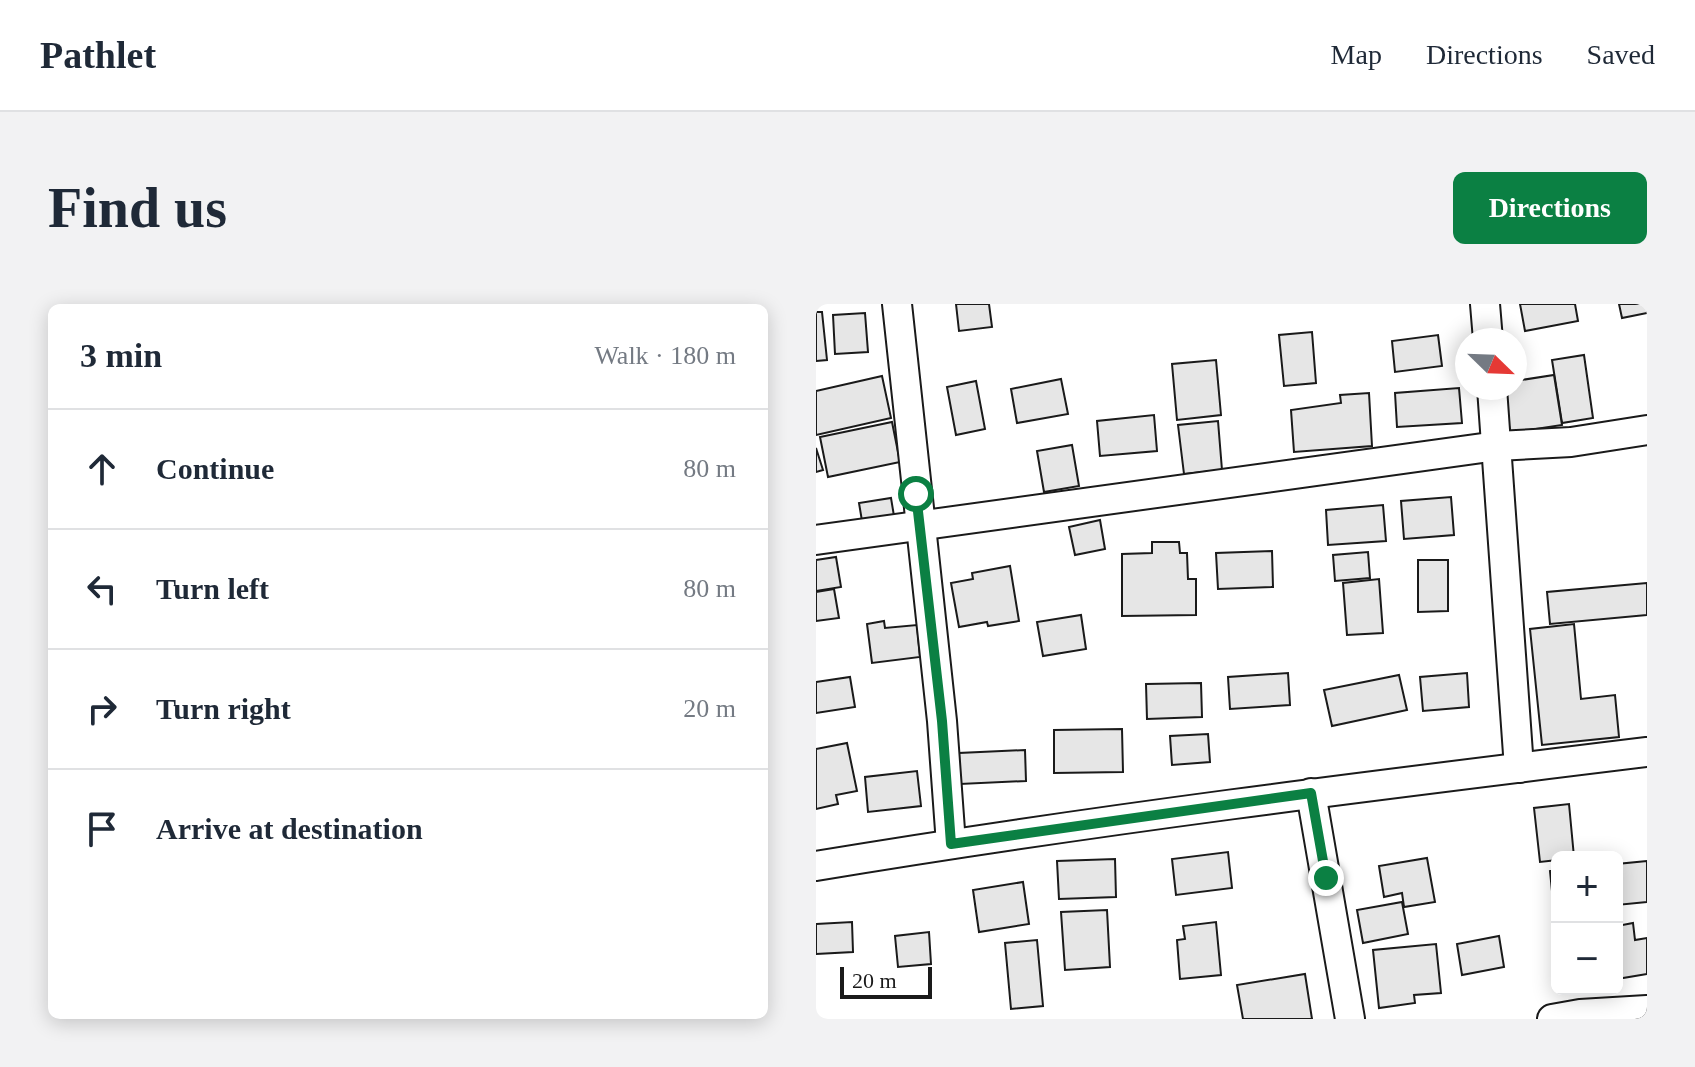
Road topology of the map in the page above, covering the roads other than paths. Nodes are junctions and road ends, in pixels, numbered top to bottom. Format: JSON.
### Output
{"nodes":[{"id":1,"x":897,"y":304,"type":"edge"},
{"id":2,"x":1485,"y":304,"type":"edge"},
{"id":3,"x":1487,"y":328,"type":"edge"},
{"id":4,"x":1493,"y":400,"type":"edge"},
{"id":5,"x":1647,"y":430,"type":"edge"},
{"id":6,"x":1497,"y":446,"type":"junction"},
{"id":7,"x":920,"y":526,"type":"junction"},
{"id":8,"x":816,"y":540,"type":"edge"},
{"id":9,"x":1647,"y":752,"type":"edge"},
{"id":10,"x":1519,"y":768,"type":"junction"},
{"id":11,"x":1311,"y":793,"type":"junction"},
{"id":12,"x":951,"y":844,"type":"junction"},
{"id":13,"x":816,"y":866,"type":"edge"},
{"id":14,"x":1647,"y":1010,"type":"edge"},
{"id":15,"x":1350,"y":1019,"type":"edge"},
{"id":16,"x":1552,"y":1019,"type":"edge"}],
"edges":[{"from":1,"to":7,"type":"street"},
{"from":2,"to":3,"type":"street"},
{"from":4,"to":6,"type":"street"},
{"from":5,"to":6,"type":"street"},
{"from":6,"to":7,"type":"street"},
{"from":6,"to":10,"type":"street"},
{"from":7,"to":8,"type":"street"},
{"from":7,"to":12,"type":"street"},
{"from":9,"to":10,"type":"street"},
{"from":10,"to":11,"type":"street"},
{"from":11,"to":12,"type":"street"},
{"from":11,"to":15,"type":"street"},
{"from":12,"to":13,"type":"street"},
{"from":14,"to":16,"type":"street"}]}
